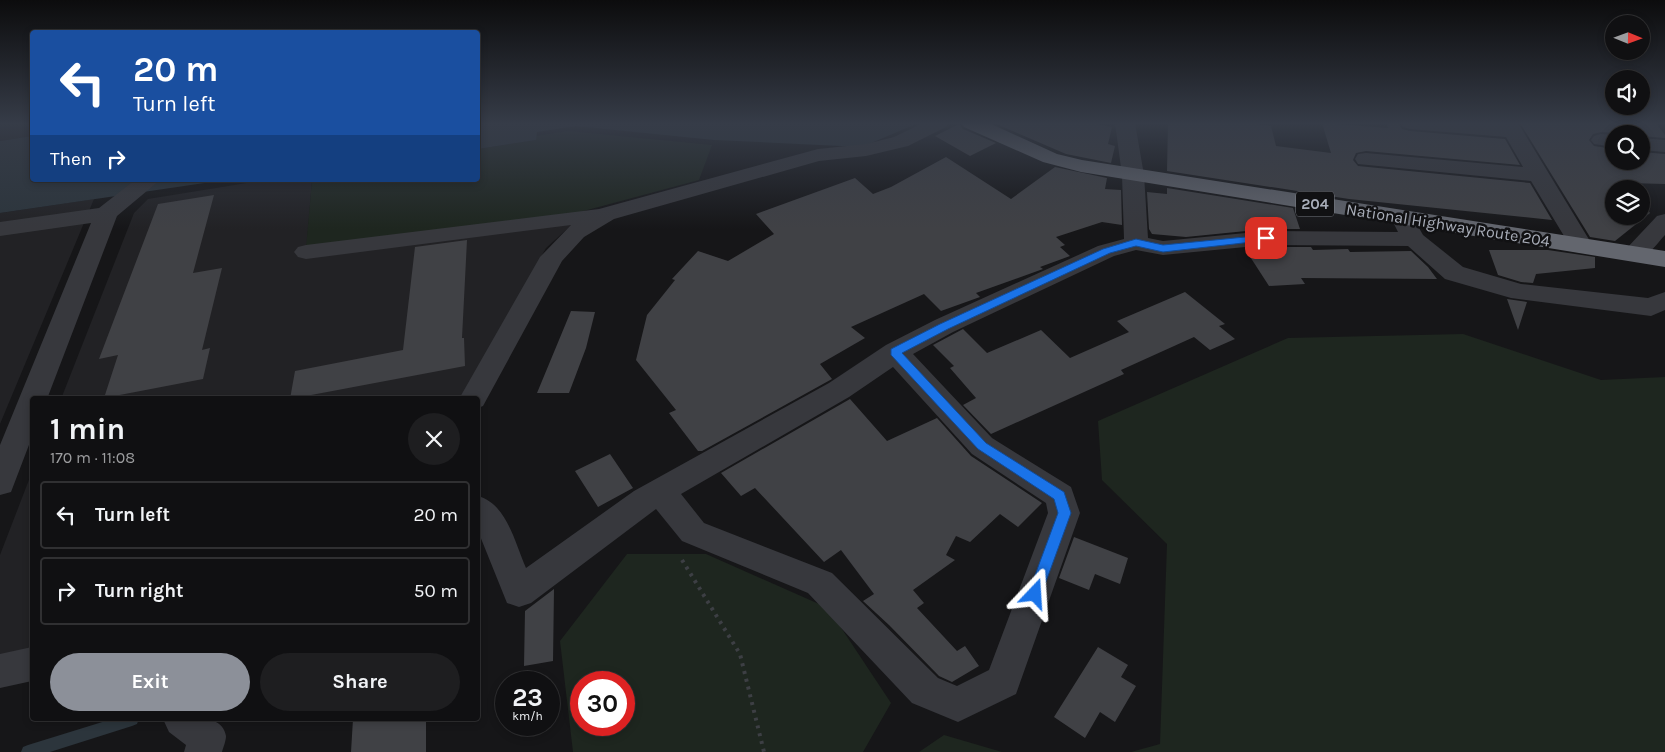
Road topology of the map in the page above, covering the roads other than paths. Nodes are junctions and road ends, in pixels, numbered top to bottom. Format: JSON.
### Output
{"nodes":[{"id":1,"x":807,"y":158,"type":"edge"},
{"id":2,"x":1050,"y":158,"type":"edge"},
{"id":3,"x":1130,"y":158,"type":"edge"},
{"id":4,"x":1530,"y":158,"type":"edge"},
{"id":5,"x":1366,"y":159,"type":"dead end"},
{"id":6,"x":1133,"y":175,"type":"junction"},
{"id":7,"x":1540,"y":175,"type":"junction"},
{"id":8,"x":146,"y":182,"type":"edge"},
{"id":9,"x":106,"y":214,"type":"junction"},
{"id":10,"x":606,"y":214,"type":"junction"},
{"id":11,"x":1665,"y":221,"type":"edge"},
{"id":12,"x":1408,"y":228,"type":"junction"},
{"id":13,"x":0,"y":229,"type":"edge"},
{"id":14,"x":1136,"y":242,"type":"junction"},
{"id":15,"x":1581,"y":246,"type":"junction"},
{"id":16,"x":306,"y":252,"type":"dead end"},
{"id":17,"x":1634,"y":254,"type":"junction"},
{"id":18,"x":1665,"y":259,"type":"edge"},
{"id":19,"x":1658,"y":303,"type":"edge"},
{"id":20,"x":895,"y":352,"type":"junction"},
{"id":21,"x":35,"y":396,"type":"edge"},
{"id":22,"x":475,"y":396,"type":"edge"},
{"id":23,"x":30,"y":408,"type":"edge"},
{"id":24,"x":0,"y":483,"type":"edge"},
{"id":25,"x":660,"y":491,"type":"junction"},
{"id":26,"x":480,"y":511,"type":"edge"},
{"id":27,"x":30,"y":664,"type":"edge"},
{"id":28,"x":0,"y":671,"type":"edge"}],
"edges":[{"from":1,"to":10,"type":"street"},
{"from":2,"to":6,"type":"highway","name":"National Highway Route 204","number":"204"},
{"from":3,"to":6,"type":"street"},
{"from":4,"to":7,"type":"street"},
{"from":5,"to":7,"type":"street"},
{"from":6,"to":12,"type":"highway","name":"National Highway Route 204","number":"204"},
{"from":6,"to":14,"type":"street"},
{"from":7,"to":15,"type":"street"},
{"from":8,"to":9,"type":"street"},
{"from":9,"to":13,"type":"street"},
{"from":9,"to":21,"type":"street"},
{"from":10,"to":16,"type":"street"},
{"from":10,"to":22,"type":"street"},
{"from":11,"to":17,"type":"street"},
{"from":12,"to":14,"type":"street"},
{"from":12,"to":15,"type":"highway","name":"National Highway Route 204","number":"204"},
{"from":12,"to":19,"type":"street"},
{"from":14,"to":20,"type":"street"},
{"from":15,"to":17,"type":"highway","name":"National Highway Route 204","number":"204"},
{"from":17,"to":18,"type":"highway","name":"National Highway Route 204","number":"204"},
{"from":20,"to":25,"type":"street"},
{"from":20,"to":25,"type":"street"},
{"from":23,"to":24,"type":"street"},
{"from":25,"to":26,"type":"street"},
{"from":27,"to":28,"type":"street"}]}
